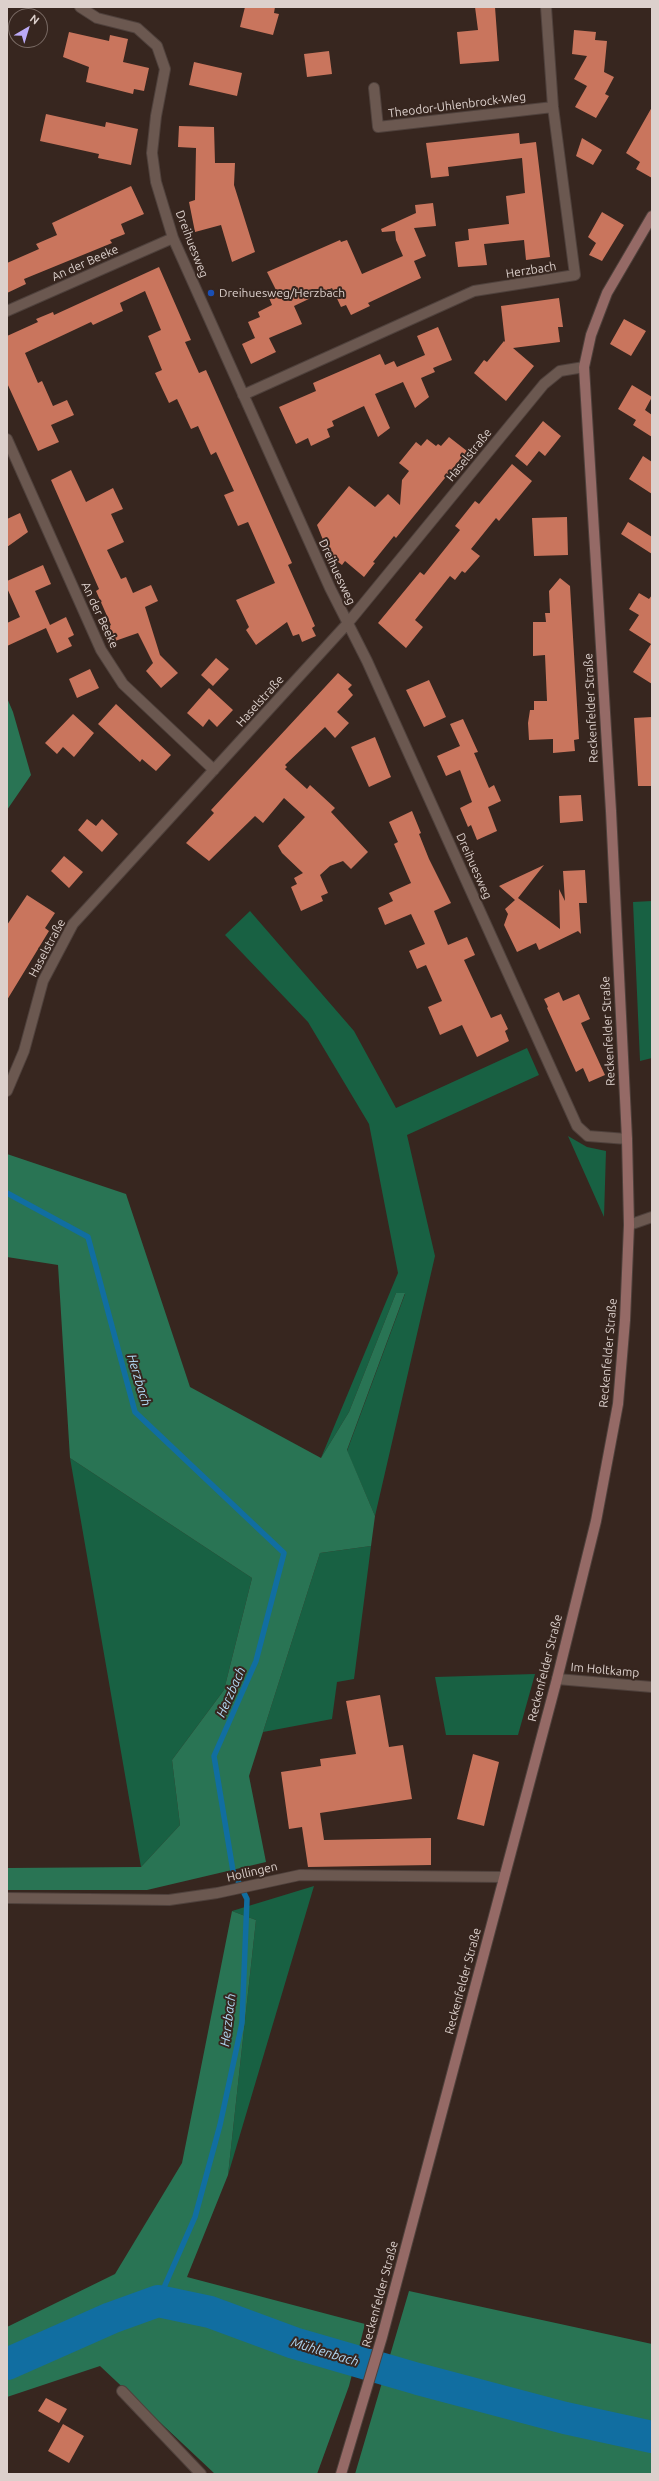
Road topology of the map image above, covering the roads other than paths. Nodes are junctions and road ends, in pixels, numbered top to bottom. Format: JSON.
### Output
{"nodes":[{"id":1,"x":80,"y":7,"type":"edge"},
{"id":2,"x":546,"y":7,"type":"edge"},
{"id":3,"x":374,"y":88,"type":"dead end"},
{"id":4,"x":553,"y":107,"type":"junction"},
{"id":5,"x":652,"y":216,"type":"edge"},
{"id":6,"x":173,"y":238,"type":"junction"},
{"id":7,"x":7,"y":311,"type":"edge"},
{"id":8,"x":584,"y":367,"type":"junction"},
{"id":9,"x":243,"y":395,"type":"junction"},
{"id":10,"x":7,"y":439,"type":"edge"},
{"id":11,"x":347,"y":624,"type":"junction"},
{"id":12,"x":214,"y":770,"type":"junction"},
{"id":13,"x":7,"y":1091,"type":"edge"},
{"id":14,"x":627,"y":1139,"type":"junction"},
{"id":15,"x":652,"y":1216,"type":"edge"},
{"id":16,"x":629,"y":1225,"type":"junction"},
{"id":17,"x":557,"y":1679,"type":"junction"},
{"id":18,"x":652,"y":1687,"type":"edge"},
{"id":19,"x":504,"y":1877,"type":"junction"},
{"id":20,"x":7,"y":1898,"type":"edge"},
{"id":21,"x":122,"y":2391,"type":"dead end"},
{"id":22,"x":201,"y":2474,"type":"edge"},
{"id":23,"x":341,"y":2474,"type":"edge"}],
"edges":[{"from":1,"to":6,"type":"street","name":"Dreihuesweg"},
{"from":2,"to":4,"type":"street","name":"Herzbach"},
{"from":3,"to":4,"type":"street","name":"Theodor-Uhlenbrock-Weg"},
{"from":4,"to":9,"type":"street","name":"Herzbach"},
{"from":5,"to":8,"type":"street","name":"Reckenfelder Straße"},
{"from":6,"to":7,"type":"street","name":"An der Beeke"},
{"from":6,"to":9,"type":"street","name":"Dreihuesweg"},
{"from":8,"to":11,"type":"street","name":"Haselstraße"},
{"from":8,"to":14,"type":"street","name":"Reckenfelder Straße"},
{"from":9,"to":11,"type":"street","name":"Dreihuesweg"},
{"from":10,"to":12,"type":"street","name":"An der Beeke"},
{"from":11,"to":12,"type":"street","name":"Haselstraße"},
{"from":11,"to":14,"type":"street","name":"Dreihuesweg"},
{"from":12,"to":13,"type":"street","name":"Haselstraße"},
{"from":14,"to":16,"type":"street","name":"Reckenfelder Straße"},
{"from":15,"to":16,"type":"street"},
{"from":16,"to":17,"type":"street","name":"Reckenfelder Straße"},
{"from":17,"to":18,"type":"street","name":"Im Holtkamp"},
{"from":17,"to":19,"type":"street","name":"Reckenfelder Straße"},
{"from":19,"to":20,"type":"street","name":"Hollingen"},
{"from":19,"to":23,"type":"street","name":"Reckenfelder Straße"},
{"from":21,"to":22,"type":"street"}]}
